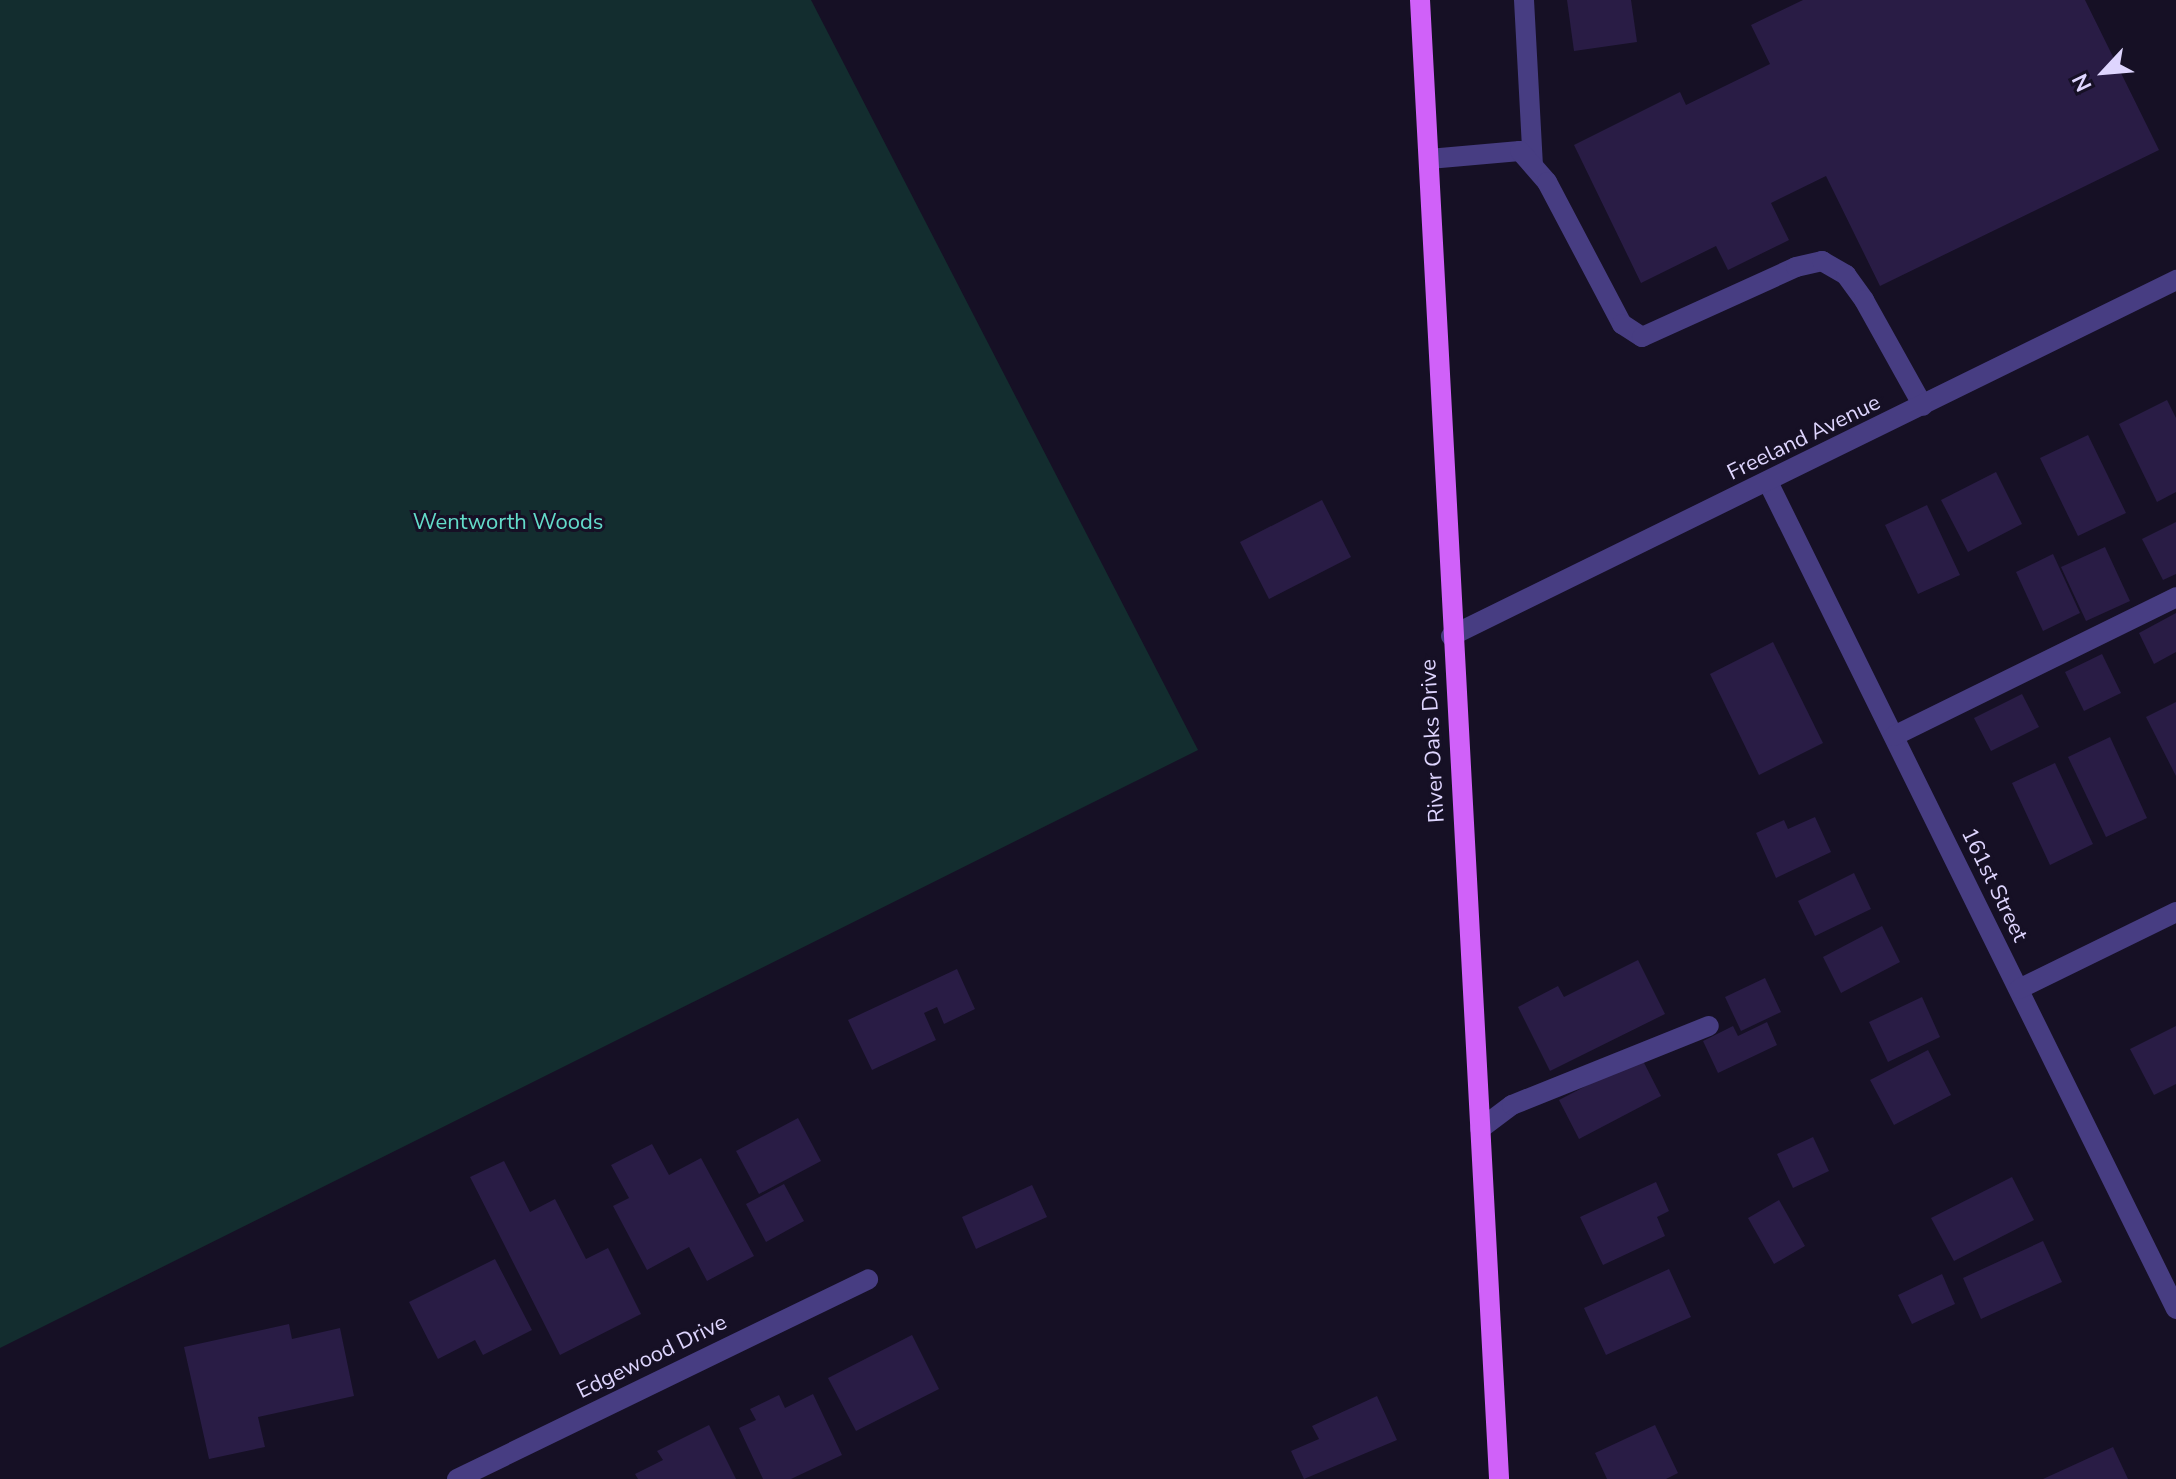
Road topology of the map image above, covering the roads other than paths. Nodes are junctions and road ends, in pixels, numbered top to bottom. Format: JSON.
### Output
{"nodes":[{"id":1,"x":1420,"y":0,"type":"edge"},
{"id":2,"x":1524,"y":0,"type":"edge"},
{"id":3,"x":1429,"y":159,"type":"junction"},
{"id":4,"x":1533,"y":164,"type":"junction"},
{"id":5,"x":2176,"y":280,"type":"edge"},
{"id":6,"x":1923,"y":406,"type":"junction"},
{"id":7,"x":1768,"y":482,"type":"junction"},
{"id":8,"x":2176,"y":597,"type":"edge"},
{"id":9,"x":1451,"y":636,"type":"junction"},
{"id":10,"x":1894,"y":736,"type":"junction"},
{"id":11,"x":2176,"y":912,"type":"edge"},
{"id":12,"x":2019,"y":989,"type":"junction"},
{"id":13,"x":1709,"y":1026,"type":"dead end"},
{"id":14,"x":1480,"y":1129,"type":"junction"},
{"id":15,"x":868,"y":1279,"type":"dead end"},
{"id":16,"x":2176,"y":1309,"type":"edge"},
{"id":17,"x":457,"y":1479,"type":"edge"},
{"id":18,"x":1499,"y":1479,"type":"edge"}],
"edges":[{"from":1,"to":3,"type":"main road","name":"River Oaks Drive"},
{"from":2,"to":4,"type":"street"},
{"from":3,"to":4,"type":"street"},
{"from":3,"to":9,"type":"main road","name":"River Oaks Drive"},
{"from":4,"to":6,"type":"street"},
{"from":5,"to":6,"type":"street","name":"Freeland Avenue"},
{"from":6,"to":7,"type":"street","name":"Freeland Avenue"},
{"from":7,"to":9,"type":"street","name":"Freeland Avenue"},
{"from":7,"to":10,"type":"street","name":"161st Street"},
{"from":8,"to":10,"type":"street"},
{"from":9,"to":14,"type":"main road","name":"River Oaks Drive"},
{"from":10,"to":12,"type":"street","name":"161st Street"},
{"from":11,"to":12,"type":"street"},
{"from":12,"to":16,"type":"street","name":"161st Street"},
{"from":13,"to":14,"type":"street"},
{"from":14,"to":18,"type":"main road","name":"River Oaks Drive"},
{"from":15,"to":17,"type":"street","name":"Edgewood Drive"}]}
